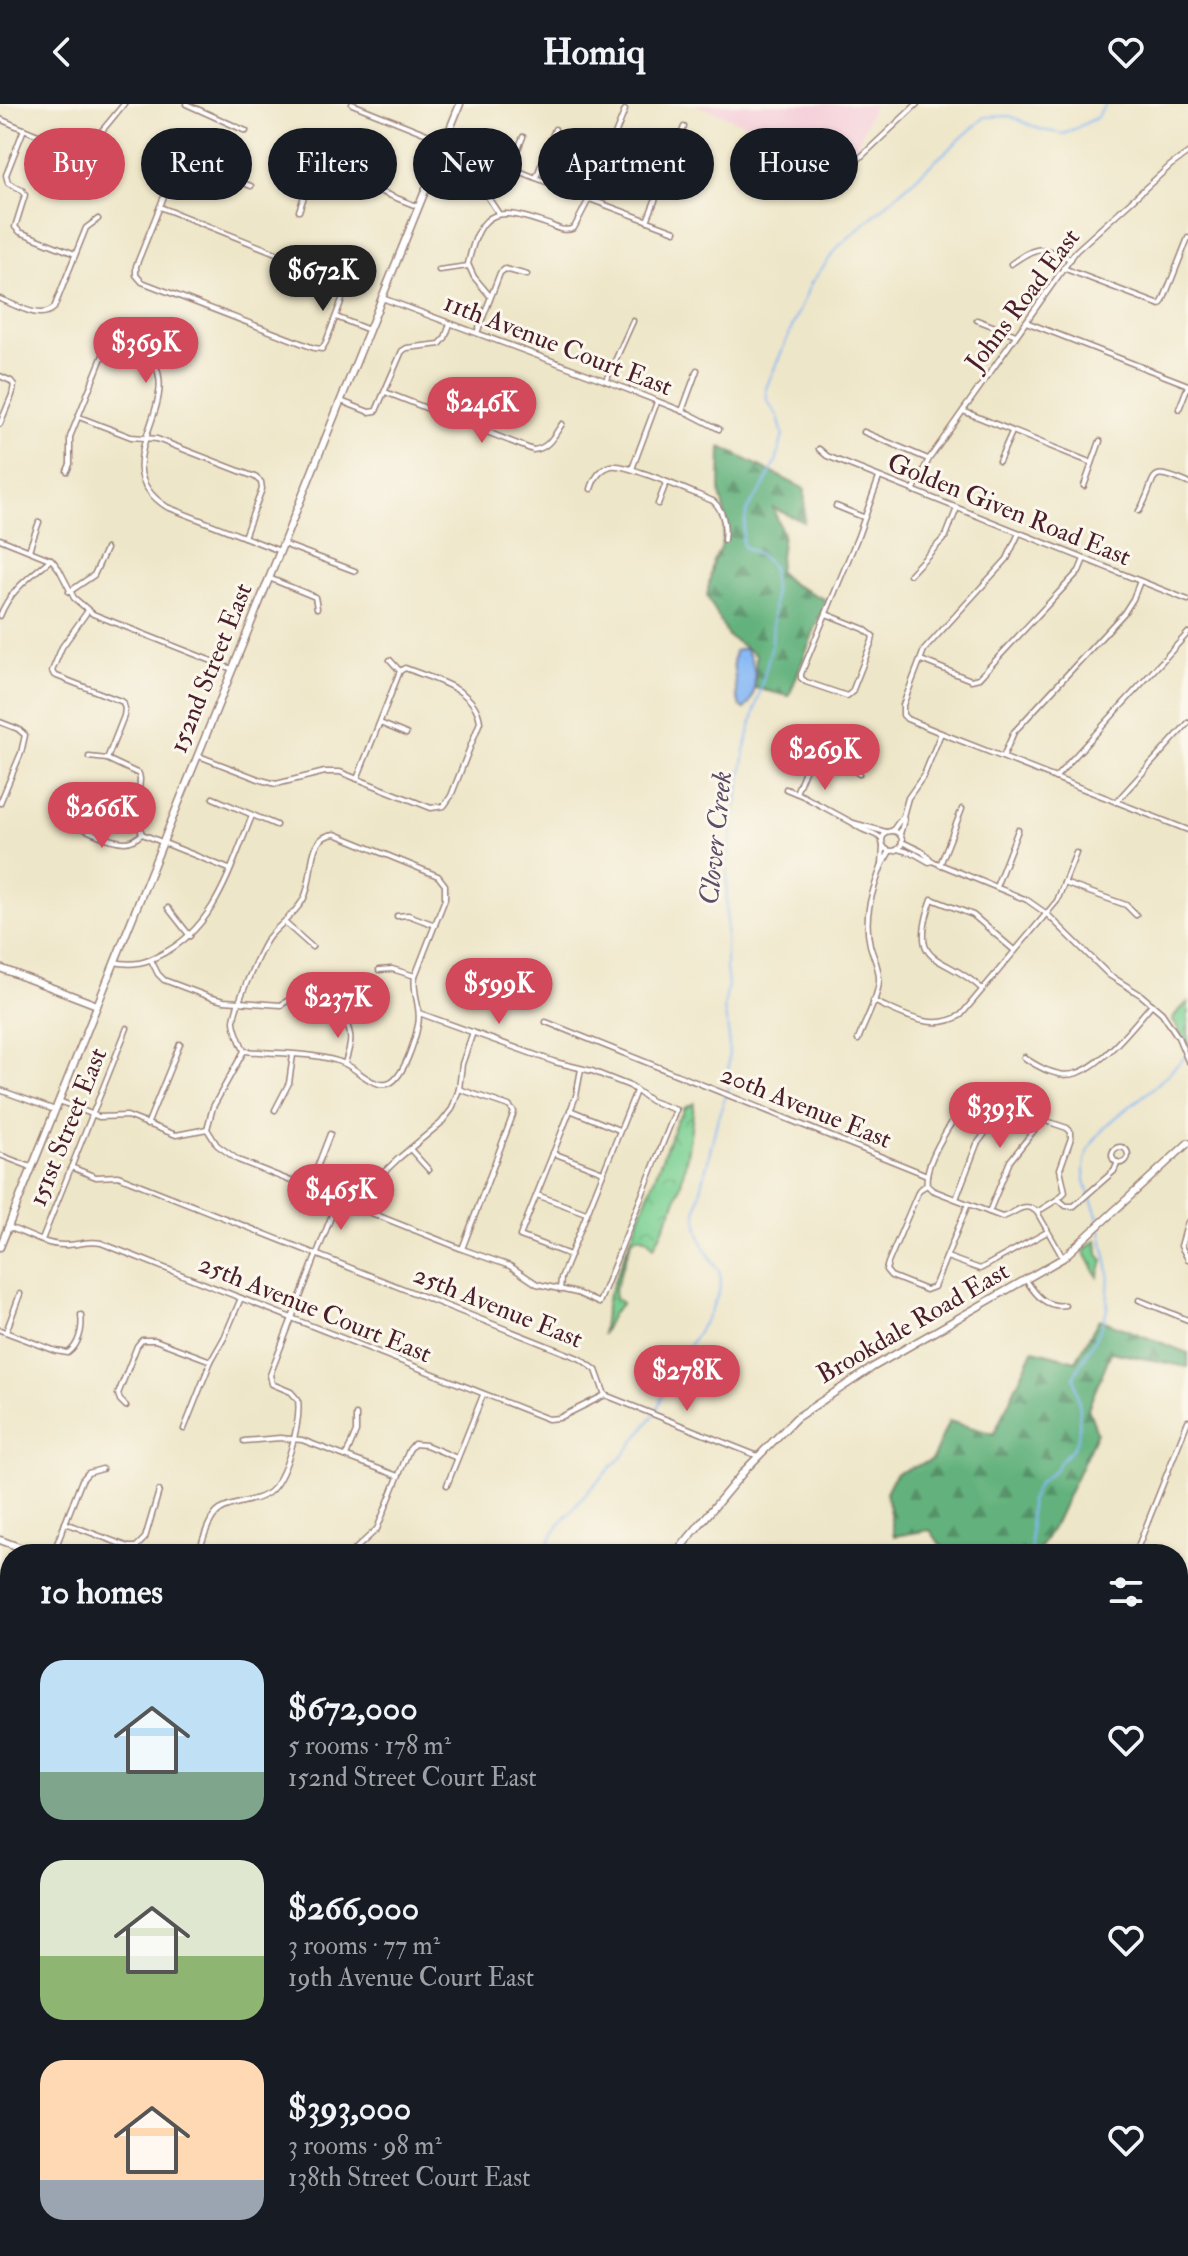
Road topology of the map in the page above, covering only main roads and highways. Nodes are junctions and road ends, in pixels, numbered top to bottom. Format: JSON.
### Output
{"nodes":[{"id":1,"x":460,"y":104,"type":"edge"},
{"id":2,"x":0,"y":968,"type":"edge"},
{"id":3,"x":97,"y":1005,"type":"junction"},
{"id":4,"x":1188,"y":1143,"type":"edge"},
{"id":5,"x":0,"y":1247,"type":"edge"},
{"id":6,"x":683,"y":1544,"type":"edge"}],
"edges":[{"from":1,"to":3,"type":"main road","name":"152nd Street East"},
{"from":2,"to":3,"type":"main road"},
{"from":3,"to":5,"type":"main road","name":"152nd Street East"},
{"from":4,"to":6,"type":"main road","name":"Brookdale Road East"}]}
